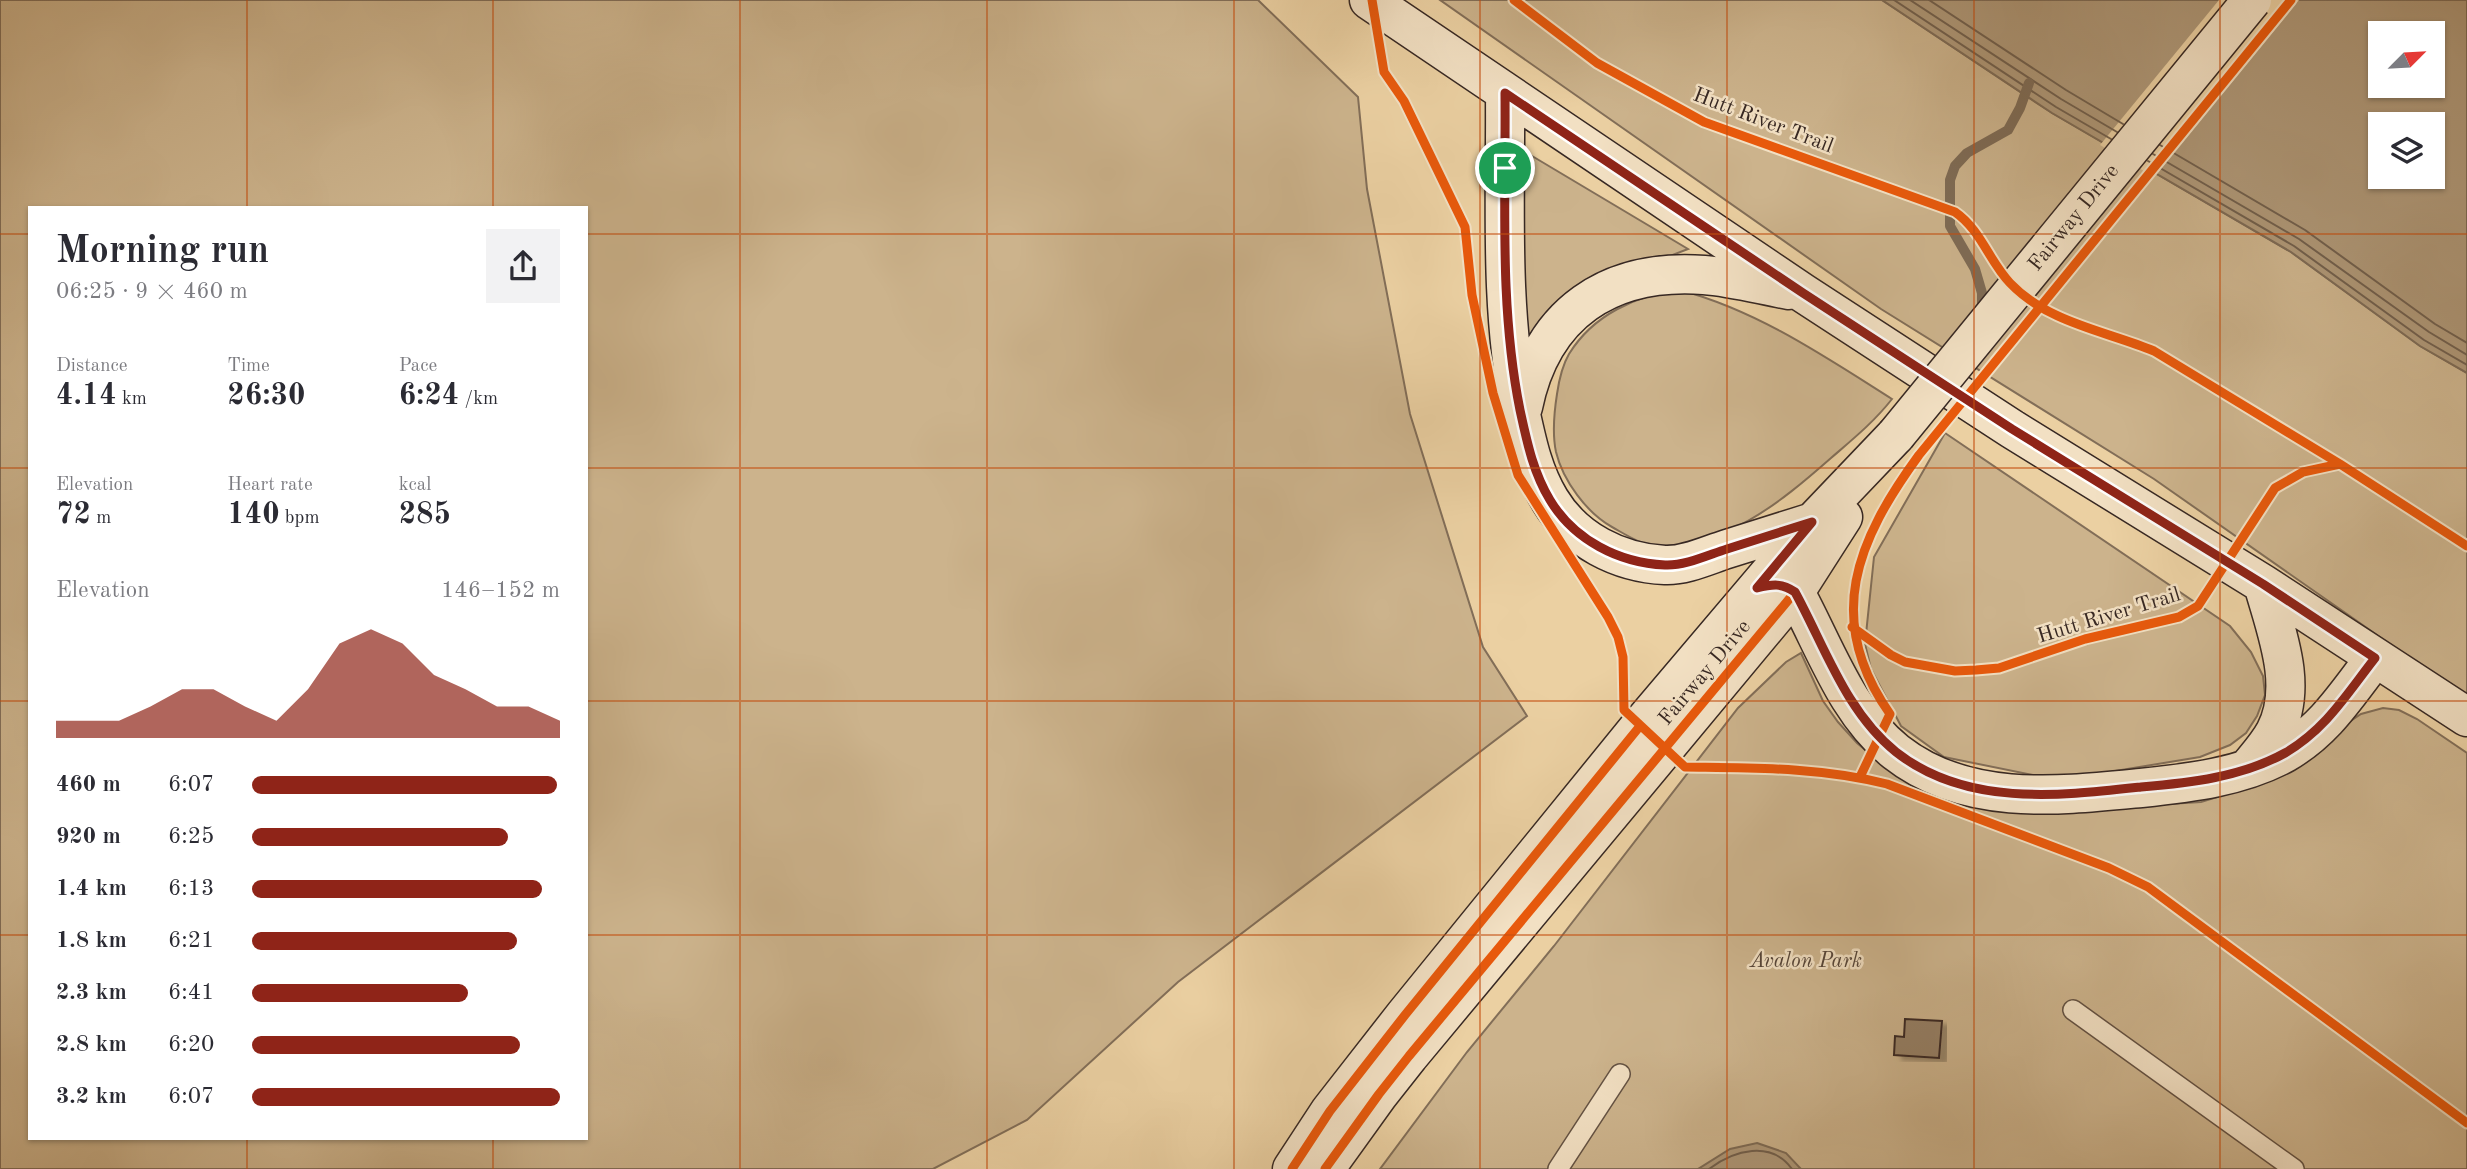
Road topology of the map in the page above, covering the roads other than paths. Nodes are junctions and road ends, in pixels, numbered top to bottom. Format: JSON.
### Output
{"nodes":[{"id":1,"x":1369,"y":0,"type":"edge"},
{"id":2,"x":2252,"y":0,"type":"edge"},
{"id":3,"x":1505,"y":93,"type":"junction"},
{"id":4,"x":1803,"y":293,"type":"junction"},
{"id":5,"x":1521,"y":416,"type":"junction"},
{"id":6,"x":1896,"y":435,"type":"junction"},
{"id":7,"x":1812,"y":522,"type":"junction"},
{"id":8,"x":2263,"y":584,"type":"junction"},
{"id":9,"x":1757,"y":588,"type":"junction"},
{"id":10,"x":1795,"y":592,"type":"junction"},
{"id":11,"x":2375,"y":658,"type":"junction"},
{"id":12,"x":2467,"y":717,"type":"edge"},
{"id":13,"x":2249,"y":767,"type":"junction"},
{"id":14,"x":2073,"y":1010,"type":"dead end"},
{"id":15,"x":1620,"y":1074,"type":"dead end"},
{"id":16,"x":1292,"y":1169,"type":"edge"},
{"id":17,"x":1325,"y":1169,"type":"edge"},
{"id":18,"x":1558,"y":1169,"type":"edge"},
{"id":19,"x":2294,"y":1169,"type":"edge"}],
"edges":[{"from":1,"to":3,"type":"main road"},
{"from":2,"to":6,"type":"main road","name":"Fairway Drive","bridge":true},
{"from":3,"to":4,"type":"main road"},
{"from":3,"to":5,"type":"main road"},
{"from":4,"to":5,"type":"main road"},
{"from":4,"to":8,"type":"main road"},
{"from":5,"to":7,"type":"main road"},
{"from":6,"to":7,"type":"main road","name":"Fairway Drive"},
{"from":6,"to":10,"type":"main road","name":"Fairway Drive"},
{"from":7,"to":9,"type":"main road","name":"Fairway Drive"},
{"from":8,"to":11,"type":"main road"},
{"from":8,"to":13,"type":"main road"},
{"from":9,"to":10,"type":"main road"},
{"from":9,"to":16,"type":"main road","name":"Fairway Drive"},
{"from":10,"to":13,"type":"main road"},
{"from":10,"to":17,"type":"main road","name":"Fairway Drive"},
{"from":11,"to":12,"type":"main road"},
{"from":11,"to":13,"type":"main road"},
{"from":14,"to":19,"type":"lane"},
{"from":15,"to":18,"type":"lane"}]}
